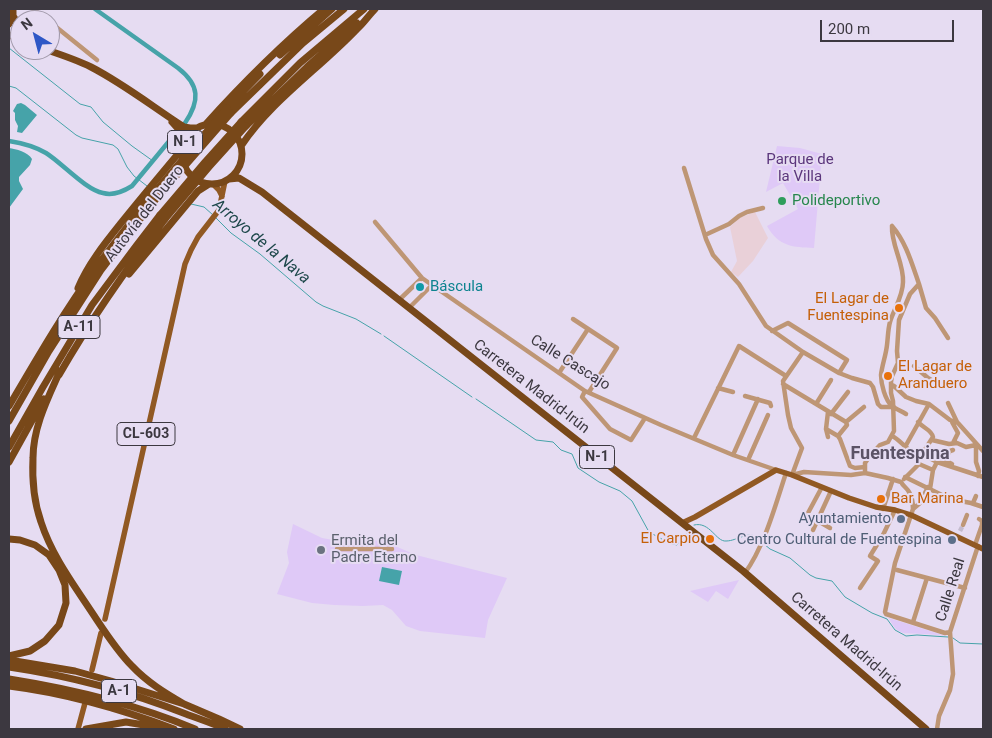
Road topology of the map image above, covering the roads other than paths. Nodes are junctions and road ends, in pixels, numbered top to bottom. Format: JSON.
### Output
{"nodes":[{"id":1,"x":324,"y":9,"type":"edge"},
{"id":2,"x":332,"y":9,"type":"edge"},
{"id":3,"x":344,"y":9,"type":"edge"},
{"id":4,"x":364,"y":9,"type":"edge"},
{"id":5,"x":375,"y":9,"type":"edge"},
{"id":6,"x":60,"y":30,"type":"edge"},
{"id":7,"x":60,"y":54,"type":"edge"},
{"id":8,"x":97,"y":60,"type":"dead end"},
{"id":9,"x":156,"y":109,"type":"junction"},
{"id":10,"x":229,"y":110,"type":"junction"},
{"id":11,"x":244,"y":124,"type":"junction"},
{"id":12,"x":202,"y":126,"type":"junction"},
{"id":13,"x":184,"y":145,"type":"junction"},
{"id":14,"x":241,"y":146,"type":"junction"},
{"id":15,"x":239,"y":167,"type":"junction"},
{"id":16,"x":684,"y":168,"type":"dead end"},
{"id":17,"x":227,"y":180,"type":"junction"},
{"id":18,"x":211,"y":184,"type":"junction"},
{"id":19,"x":252,"y":185,"type":"junction"},
{"id":20,"x":222,"y":199,"type":"junction"},
{"id":21,"x":148,"y":204,"type":"junction"},
{"id":22,"x":764,"y":208,"type":"dead end"},
{"id":23,"x":162,"y":217,"type":"junction"},
{"id":24,"x":375,"y":222,"type":"dead end"},
{"id":25,"x":704,"y":235,"type":"junction"},
{"id":26,"x":422,"y":278,"type":"junction"},
{"id":27,"x":919,"y":284,"type":"junction"},
{"id":28,"x":432,"y":285,"type":"junction"},
{"id":29,"x":399,"y":300,"type":"junction"},
{"id":30,"x":72,"y":302,"type":"junction"},
{"id":31,"x":409,"y":308,"type":"junction"},
{"id":32,"x":573,"y":319,"type":"dead end"},
{"id":33,"x":782,"y":324,"type":"junction"},
{"id":34,"x":89,"y":325,"type":"junction"},
{"id":35,"x":588,"y":329,"type":"junction"},
{"id":36,"x":772,"y":330,"type":"junction"},
{"id":37,"x":781,"y":337,"type":"junction"},
{"id":38,"x":948,"y":338,"type":"dead end"},
{"id":39,"x":803,"y":352,"type":"junction"},
{"id":40,"x":914,"y":366,"type":"dead end"},
{"id":41,"x":60,"y":371,"type":"junction"},
{"id":42,"x":559,"y":373,"type":"junction"},
{"id":43,"x":839,"y":373,"type":"junction"},
{"id":44,"x":786,"y":376,"type":"junction"},
{"id":45,"x":831,"y":380,"type":"dead end"},
{"id":46,"x":783,"y":384,"type":"junction"},
{"id":47,"x":892,"y":385,"type":"junction"},
{"id":48,"x":942,"y":387,"type":"dead end"},
{"id":49,"x":718,"y":388,"type":"junction"},
{"id":50,"x":587,"y":392,"type":"junction"},
{"id":51,"x":733,"y":392,"type":"dead end"},
{"id":52,"x":848,"y":392,"type":"dead end"},
{"id":53,"x":745,"y":396,"type":"dead end"},
{"id":54,"x":758,"y":399,"type":"junction"},
{"id":55,"x":816,"y":404,"type":"junction"},
{"id":56,"x":929,"y":404,"type":"junction"},
{"id":57,"x":9,"y":406,"type":"edge"},
{"id":58,"x":771,"y":406,"type":"dead end"},
{"id":59,"x":864,"y":407,"type":"dead end"},
{"id":60,"x":894,"y":407,"type":"junction"},
{"id":61,"x":940,"y":412,"type":"junction"},
{"id":62,"x":829,"y":413,"type":"junction"},
{"id":63,"x":906,"y":414,"type":"dead end"},
{"id":64,"x":768,"y":416,"type":"dead end"},
{"id":65,"x":645,"y":418,"type":"junction"},
{"id":66,"x":950,"y":420,"type":"junction"},
{"id":67,"x":9,"y":421,"type":"edge"},
{"id":68,"x":846,"y":422,"type":"junction"},
{"id":69,"x":918,"y":422,"type":"junction"},
{"id":70,"x":958,"y":424,"type":"junction"},
{"id":71,"x":826,"y":429,"type":"junction"},
{"id":72,"x":838,"y":436,"type":"junction"},
{"id":73,"x":892,"y":436,"type":"junction"},
{"id":74,"x":956,"y":436,"type":"junction"},
{"id":75,"x":828,"y":437,"type":"dead end"},
{"id":76,"x":694,"y":438,"type":"junction"},
{"id":77,"x":932,"y":440,"type":"junction"},
{"id":78,"x":953,"y":443,"type":"junction"},
{"id":79,"x":963,"y":445,"type":"junction"},
{"id":80,"x":976,"y":445,"type":"junction"},
{"id":81,"x":9,"y":447,"type":"edge"},
{"id":82,"x":905,"y":447,"type":"junction"},
{"id":83,"x":953,"y":450,"type":"dead end"},
{"id":84,"x":983,"y":451,"type":"edge"},
{"id":85,"x":922,"y":454,"type":"junction"},
{"id":86,"x":733,"y":455,"type":"junction"},
{"id":87,"x":748,"y":460,"type":"junction"},
{"id":88,"x":9,"y":462,"type":"edge"},
{"id":89,"x":937,"y":462,"type":"junction"},
{"id":90,"x":864,"y":467,"type":"junction"},
{"id":91,"x":954,"y":468,"type":"junction"},
{"id":92,"x":776,"y":470,"type":"junction"},
{"id":93,"x":933,"y":470,"type":"junction"},
{"id":94,"x":865,"y":473,"type":"junction"},
{"id":95,"x":789,"y":474,"type":"junction"},
{"id":96,"x":905,"y":477,"type":"junction"},
{"id":97,"x":982,"y":478,"type":"edge"},
{"id":98,"x":893,"y":480,"type":"junction"},
{"id":99,"x":901,"y":482,"type":"junction"},
{"id":100,"x":822,"y":488,"type":"junction"},
{"id":101,"x":929,"y":488,"type":"junction"},
{"id":102,"x":831,"y":492,"type":"junction"},
{"id":103,"x":976,"y":496,"type":"dead end"},
{"id":104,"x":973,"y":503,"type":"junction"},
{"id":105,"x":983,"y":507,"type":"edge"},
{"id":106,"x":883,"y":509,"type":"junction"},
{"id":107,"x":895,"y":510,"type":"junction"},
{"id":108,"x":912,"y":512,"type":"junction"},
{"id":109,"x":808,"y":513,"type":"dead end"},
{"id":110,"x":967,"y":515,"type":"dead end"},
{"id":111,"x":979,"y":519,"type":"dead end"},
{"id":112,"x":818,"y":521,"type":"junction"},
{"id":113,"x":682,"y":523,"type":"junction"},
{"id":114,"x":962,"y":525,"type":"tunnel mouth"},
{"id":115,"x":830,"y":528,"type":"dead end"},
{"id":116,"x":813,"y":530,"type":"dead end"},
{"id":117,"x":9,"y":539,"type":"edge"},
{"id":118,"x":979,"y":547,"type":"edge"},
{"id":119,"x":337,"y":549,"type":"dead end"},
{"id":120,"x":392,"y":549,"type":"dead end"},
{"id":121,"x":897,"y":570,"type":"dead end"},
{"id":122,"x":745,"y":573,"type":"junction"},
{"id":123,"x":927,"y":578,"type":"junction"},
{"id":124,"x":860,"y":588,"type":"dead end"},
{"id":125,"x":965,"y":588,"type":"junction"},
{"id":126,"x":105,"y":619,"type":"dead end"},
{"id":127,"x":914,"y":622,"type":"junction"},
{"id":128,"x":950,"y":632,"type":"junction"},
{"id":129,"x":101,"y":633,"type":"dead end"},
{"id":130,"x":9,"y":658,"type":"edge"},
{"id":131,"x":9,"y":667,"type":"edge"},
{"id":132,"x":92,"y":670,"type":"dead end"},
{"id":133,"x":9,"y":679,"type":"edge"},
{"id":134,"x":9,"y":686,"type":"edge"},
{"id":135,"x":85,"y":703,"type":"dead end"},
{"id":136,"x":184,"y":704,"type":"junction"},
{"id":137,"x":78,"y":729,"type":"edge"},
{"id":138,"x":86,"y":729,"type":"edge"},
{"id":139,"x":168,"y":729,"type":"edge"},
{"id":140,"x":174,"y":729,"type":"edge"},
{"id":141,"x":195,"y":729,"type":"edge"},
{"id":142,"x":225,"y":729,"type":"edge"},
{"id":143,"x":240,"y":729,"type":"edge"},
{"id":144,"x":926,"y":729,"type":"edge"},
{"id":145,"x":937,"y":729,"type":"edge"}],
"edges":[{"from":1,"to":12,"type":"highway"},
{"from":2,"to":10,"type":"highway"},
{"from":3,"to":10,"type":"highway","name":"Autovía del Duero","number":"A-11"},
{"from":4,"to":11,"type":"highway","name":"Autovía del Duero","number":"A-11"},
{"from":5,"to":11,"type":"highway"},
{"from":5,"to":14,"type":"highway"},
{"from":6,"to":8,"type":"street"},
{"from":7,"to":9,"type":"highway","number":"N-1"},
{"from":9,"to":12,"type":"highway","number":"N-1"},
{"from":9,"to":13,"type":"highway","number":"N-1"},
{"from":10,"to":21,"type":"highway","name":"Autovía del Duero","number":"A-11","bridge":true},
{"from":11,"to":23,"type":"highway","name":"Autovía del Duero","number":"A-11","bridge":true},
{"from":12,"to":13,"type":"highway","number":"N-1"},
{"from":12,"to":14,"type":"highway","number":"N-1"},
{"from":13,"to":18,"type":"highway","number":"N-1"},
{"from":13,"to":30,"type":"highway"},
{"from":14,"to":15,"type":"highway"},
{"from":15,"to":17,"type":"highway"},
{"from":15,"to":19,"type":"highway","name":"Carretera Madrid-Irún","number":"N-1"},
{"from":16,"to":25,"type":"street"},
{"from":17,"to":18,"type":"highway","number":"N-1"},
{"from":17,"to":19,"type":"highway","name":"Carretera Madrid-Irún","number":"N-1"},
{"from":17,"to":20,"type":"main road","number":"CL-603"},
{"from":18,"to":20,"type":"main road"},
{"from":18,"to":34,"type":"highway"},
{"from":19,"to":29,"type":"highway","name":"Carretera Madrid-Irún","number":"N-1"},
{"from":20,"to":126,"type":"main road","number":"CL-603"},
{"from":21,"to":30,"type":"highway"},
{"from":21,"to":67,"type":"highway","name":"Autovía del Duero","number":"A-11"},
{"from":22,"to":25,"type":"street"},
{"from":23,"to":34,"type":"highway"},
{"from":23,"to":81,"type":"highway","name":"Autovía del Duero","number":"A-11"},
{"from":24,"to":26,"type":"street","name":"Calle Cascajo"},
{"from":25,"to":36,"type":"street"},
{"from":26,"to":28,"type":"street","name":"Calle Cascajo"},
{"from":26,"to":29,"type":"street"},
{"from":27,"to":38,"type":"street"},
{"from":27,"to":47,"type":"street"},
{"from":27,"to":60,"type":"street"},
{"from":28,"to":31,"type":"street"},
{"from":28,"to":42,"type":"street","name":"Calle Cascajo"},
{"from":29,"to":31,"type":"highway","name":"Carretera Madrid-Irún","number":"N-1"},
{"from":30,"to":57,"type":"highway"},
{"from":31,"to":113,"type":"highway","name":"Carretera Madrid-Irún","number":"N-1"},
{"from":32,"to":35,"type":"street"},
{"from":33,"to":36,"type":"street"},
{"from":33,"to":37,"type":"street"},
{"from":33,"to":43,"type":"street"},
{"from":34,"to":41,"type":"highway"},
{"from":35,"to":42,"type":"street"},
{"from":35,"to":50,"type":"street"},
{"from":36,"to":37,"type":"street"},
{"from":37,"to":39,"type":"street"},
{"from":39,"to":43,"type":"street"},
{"from":39,"to":44,"type":"street"},
{"from":40,"to":48,"type":"street"},
{"from":41,"to":88,"type":"highway"},
{"from":41,"to":136,"type":"highway"},
{"from":42,"to":50,"type":"street","name":"Calle Cascajo"},
{"from":43,"to":60,"type":"street"},
{"from":44,"to":46,"type":"street"},
{"from":44,"to":49,"type":"street"},
{"from":45,"to":55,"type":"street"},
{"from":46,"to":55,"type":"street"},
{"from":46,"to":95,"type":"street"},
{"from":47,"to":56,"type":"street"},
{"from":47,"to":60,"type":"street"},
{"from":49,"to":51,"type":"street"},
{"from":49,"to":76,"type":"street"},
{"from":50,"to":65,"type":"street","name":"Calle Cascajo"},
{"from":50,"to":65,"type":"street"},
{"from":52,"to":62,"type":"street"},
{"from":53,"to":54,"type":"street"},
{"from":54,"to":58,"type":"street"},
{"from":54,"to":86,"type":"street"},
{"from":55,"to":62,"type":"street"},
{"from":56,"to":61,"type":"street"},
{"from":56,"to":69,"type":"street"},
{"from":59,"to":68,"type":"street"},
{"from":60,"to":63,"type":"street"},
{"from":60,"to":73,"type":"street"},
{"from":61,"to":66,"type":"street"},
{"from":61,"to":70,"type":"street"},
{"from":62,"to":68,"type":"street"},
{"from":62,"to":71,"type":"street"},
{"from":64,"to":87,"type":"street"},
{"from":65,"to":76,"type":"street","name":"Calle Cascajo"},
{"from":66,"to":70,"type":"street"},
{"from":66,"to":74,"type":"street"},
{"from":68,"to":72,"type":"street"},
{"from":69,"to":77,"type":"street"},
{"from":69,"to":82,"type":"street"},
{"from":70,"to":80,"type":"street"},
{"from":71,"to":72,"type":"street"},
{"from":71,"to":75,"type":"street"},
{"from":72,"to":90,"type":"street"},
{"from":73,"to":82,"type":"street"},
{"from":73,"to":90,"type":"street"},
{"from":74,"to":78,"type":"street"},
{"from":74,"to":79,"type":"street"},
{"from":76,"to":86,"type":"street","name":"Calle Cascajo"},
{"from":77,"to":78,"type":"street"},
{"from":77,"to":85,"type":"street"},
{"from":78,"to":79,"type":"street"},
{"from":79,"to":80,"type":"street"},
{"from":80,"to":84,"type":"street"},
{"from":80,"to":97,"type":"street"},
{"from":82,"to":85,"type":"street"},
{"from":83,"to":91,"type":"street"},
{"from":85,"to":89,"type":"street"},
{"from":86,"to":87,"type":"street","name":"Calle Cascajo"},
{"from":87,"to":92,"type":"street","name":"Calle Cascajo"},
{"from":89,"to":91,"type":"street"},
{"from":89,"to":93,"type":"street"},
{"from":90,"to":94,"type":"street"},
{"from":91,"to":97,"type":"street"},
{"from":92,"to":95,"type":"main road","name":"Calle Cascajo"},
{"from":92,"to":113,"type":"main road"},
{"from":93,"to":96,"type":"street"},
{"from":93,"to":101,"type":"street"},
{"from":94,"to":95,"type":"street"},
{"from":94,"to":98,"type":"street"},
{"from":95,"to":100,"type":"main road","name":"Calle Cascajo"},
{"from":95,"to":122,"type":"street"},
{"from":96,"to":99,"type":"street"},
{"from":96,"to":101,"type":"street"},
{"from":98,"to":99,"type":"street"},
{"from":98,"to":106,"type":"street"},
{"from":99,"to":108,"type":"street"},
{"from":100,"to":102,"type":"main road","name":"Calle Cascajo"},
{"from":100,"to":109,"type":"street"},
{"from":101,"to":104,"type":"street"},
{"from":101,"to":108,"type":"street"},
{"from":102,"to":106,"type":"main road","name":"Calle Cascajo"},
{"from":102,"to":112,"type":"street"},
{"from":103,"to":104,"type":"street"},
{"from":104,"to":105,"type":"street"},
{"from":106,"to":107,"type":"main road","name":"Calle Cascajo"},
{"from":107,"to":108,"type":"main road","name":"Calle Cascajo"},
{"from":107,"to":124,"type":"street"},
{"from":108,"to":118,"type":"main road","name":"Calle Cascajo"},
{"from":108,"to":127,"type":"street"},
{"from":110,"to":114,"type":"street"},
{"from":111,"to":118,"type":"street","name":"Calle Real"},
{"from":112,"to":115,"type":"street"},
{"from":112,"to":116,"type":"street"},
{"from":113,"to":122,"type":"highway","name":"Carretera Madrid-Irún","number":"N-1"},
{"from":117,"to":130,"type":"highway"},
{"from":118,"to":125,"type":"street","name":"Calle Real"},
{"from":119,"to":120,"type":"street"},
{"from":121,"to":123,"type":"street"},
{"from":122,"to":144,"type":"highway","name":"Carretera Madrid-Irún","number":"N-1"},
{"from":123,"to":125,"type":"street"},
{"from":123,"to":127,"type":"street"},
{"from":125,"to":128,"type":"street","name":"Calle Real"},
{"from":127,"to":128,"type":"street"},
{"from":128,"to":145,"type":"street","name":"Calle Real"},
{"from":129,"to":132,"type":"main road"},
{"from":130,"to":136,"type":"highway"},
{"from":131,"to":142,"type":"highway","number":"A-1"},
{"from":133,"to":141,"type":"highway","number":"A-1"},
{"from":134,"to":140,"type":"highway"},
{"from":135,"to":137,"type":"main road"},
{"from":136,"to":143,"type":"highway"},
{"from":138,"to":139,"type":"highway"}]}
